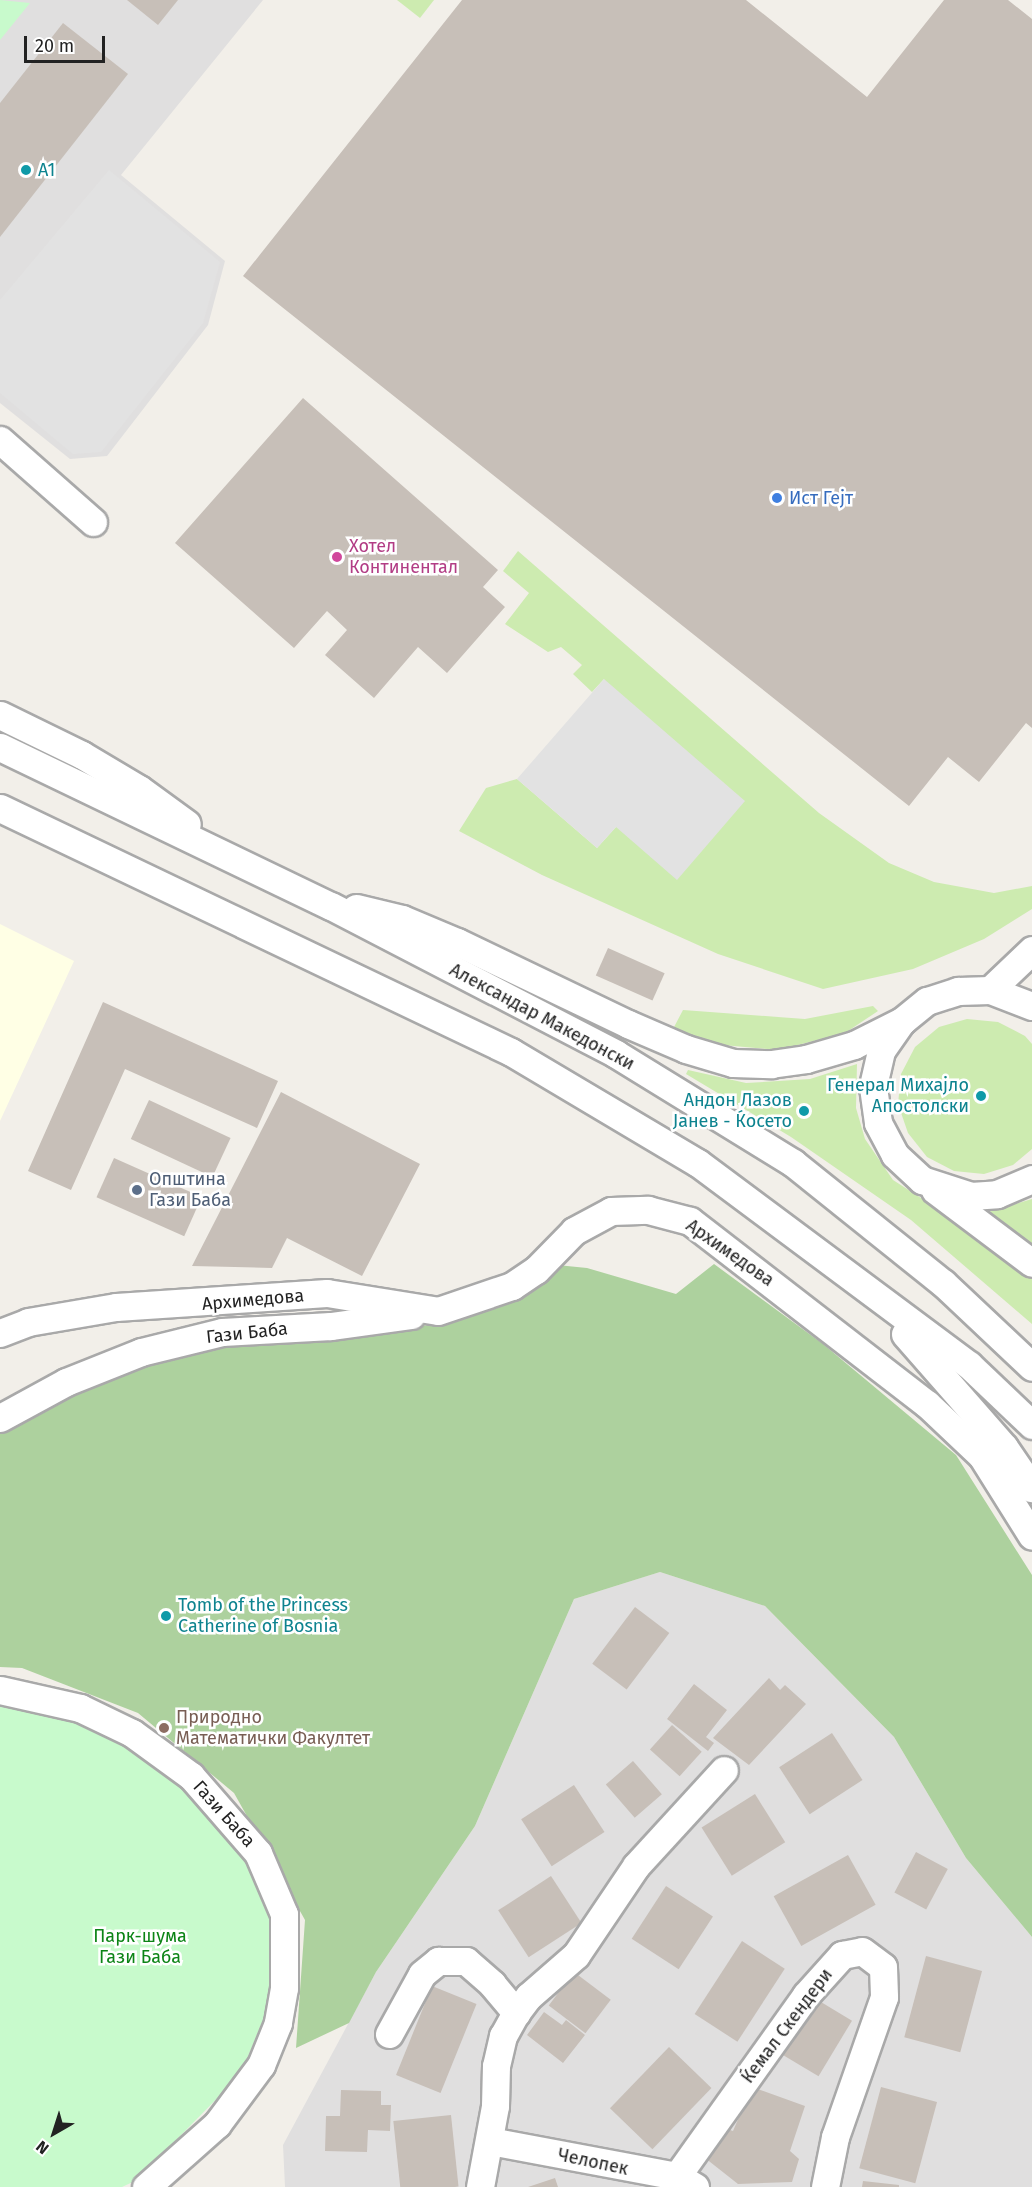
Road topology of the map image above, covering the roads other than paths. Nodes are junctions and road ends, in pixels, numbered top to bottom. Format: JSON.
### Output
{"nodes":[{"id":1,"x":0,"y":440,"type":"edge"},
{"id":2,"x":93,"y":522,"type":"dead end"},
{"id":3,"x":0,"y":715,"type":"edge"},
{"id":4,"x":0,"y":747,"type":"edge"},
{"id":5,"x":0,"y":808,"type":"edge"},
{"id":6,"x":212,"y":848,"type":"junction"},
{"id":7,"x":331,"y":906,"type":"junction"},
{"id":8,"x":1032,"y":950,"type":"edge"},
{"id":9,"x":990,"y":990,"type":"junction"},
{"id":10,"x":1032,"y":1006,"type":"edge"},
{"id":11,"x":902,"y":1021,"type":"junction"},
{"id":12,"x":1032,"y":1179,"type":"edge"},
{"id":13,"x":922,"y":1180,"type":"junction"},
{"id":14,"x":1032,"y":1263,"type":"edge"},
{"id":15,"x":865,"y":1291,"type":"junction"},
{"id":16,"x":438,"y":1311,"type":"junction"},
{"id":17,"x":0,"y":1333,"type":"edge"},
{"id":18,"x":1032,"y":1367,"type":"edge"},
{"id":19,"x":0,"y":1419,"type":"edge"},
{"id":20,"x":1032,"y":1425,"type":"edge"},
{"id":21,"x":1032,"y":1488,"type":"edge"},
{"id":22,"x":1032,"y":1536,"type":"edge"},
{"id":23,"x":0,"y":1690,"type":"edge"},
{"id":24,"x":724,"y":1770,"type":"dead end"},
{"id":25,"x":516,"y":2013,"type":"junction"},
{"id":26,"x":389,"y":2034,"type":"dead end"},
{"id":27,"x":490,"y":2141,"type":"junction"},
{"id":28,"x":686,"y":2181,"type":"edge"},
{"id":29,"x":146,"y":2187,"type":"edge"},
{"id":30,"x":480,"y":2187,"type":"edge"},
{"id":31,"x":825,"y":2187,"type":"edge"}],
"edges":[{"from":1,"to":2,"type":"street"},
{"from":3,"to":6,"type":"street"},
{"from":4,"to":6,"type":"street","name":"Александар Македонски"},
{"from":5,"to":15,"type":"street"},
{"from":6,"to":7,"type":"street","name":"Александар Македонски"},
{"from":7,"to":11,"type":"street"},
{"from":7,"to":18,"type":"street","name":"Александар Македонски"},
{"from":8,"to":9,"type":"street"},
{"from":9,"to":10,"type":"street"},
{"from":9,"to":11,"type":"street"},
{"from":11,"to":13,"type":"street"},
{"from":12,"to":13,"type":"street"},
{"from":13,"to":14,"type":"street"},
{"from":15,"to":20,"type":"street"},
{"from":15,"to":21,"type":"street"},
{"from":16,"to":17,"type":"street","name":"Архимедова"},
{"from":16,"to":19,"type":"street","name":"Гази Баба"},
{"from":16,"to":22,"type":"street","name":"Архимедова"},
{"from":23,"to":29,"type":"street","name":"Гази Баба"},
{"from":24,"to":25,"type":"street"},
{"from":25,"to":26,"type":"street"},
{"from":25,"to":27,"type":"street"},
{"from":27,"to":28,"type":"street","name":"Челопек"},
{"from":27,"to":30,"type":"street"},
{"from":28,"to":31,"type":"street","name":"Ќемал Скендери"}]}
